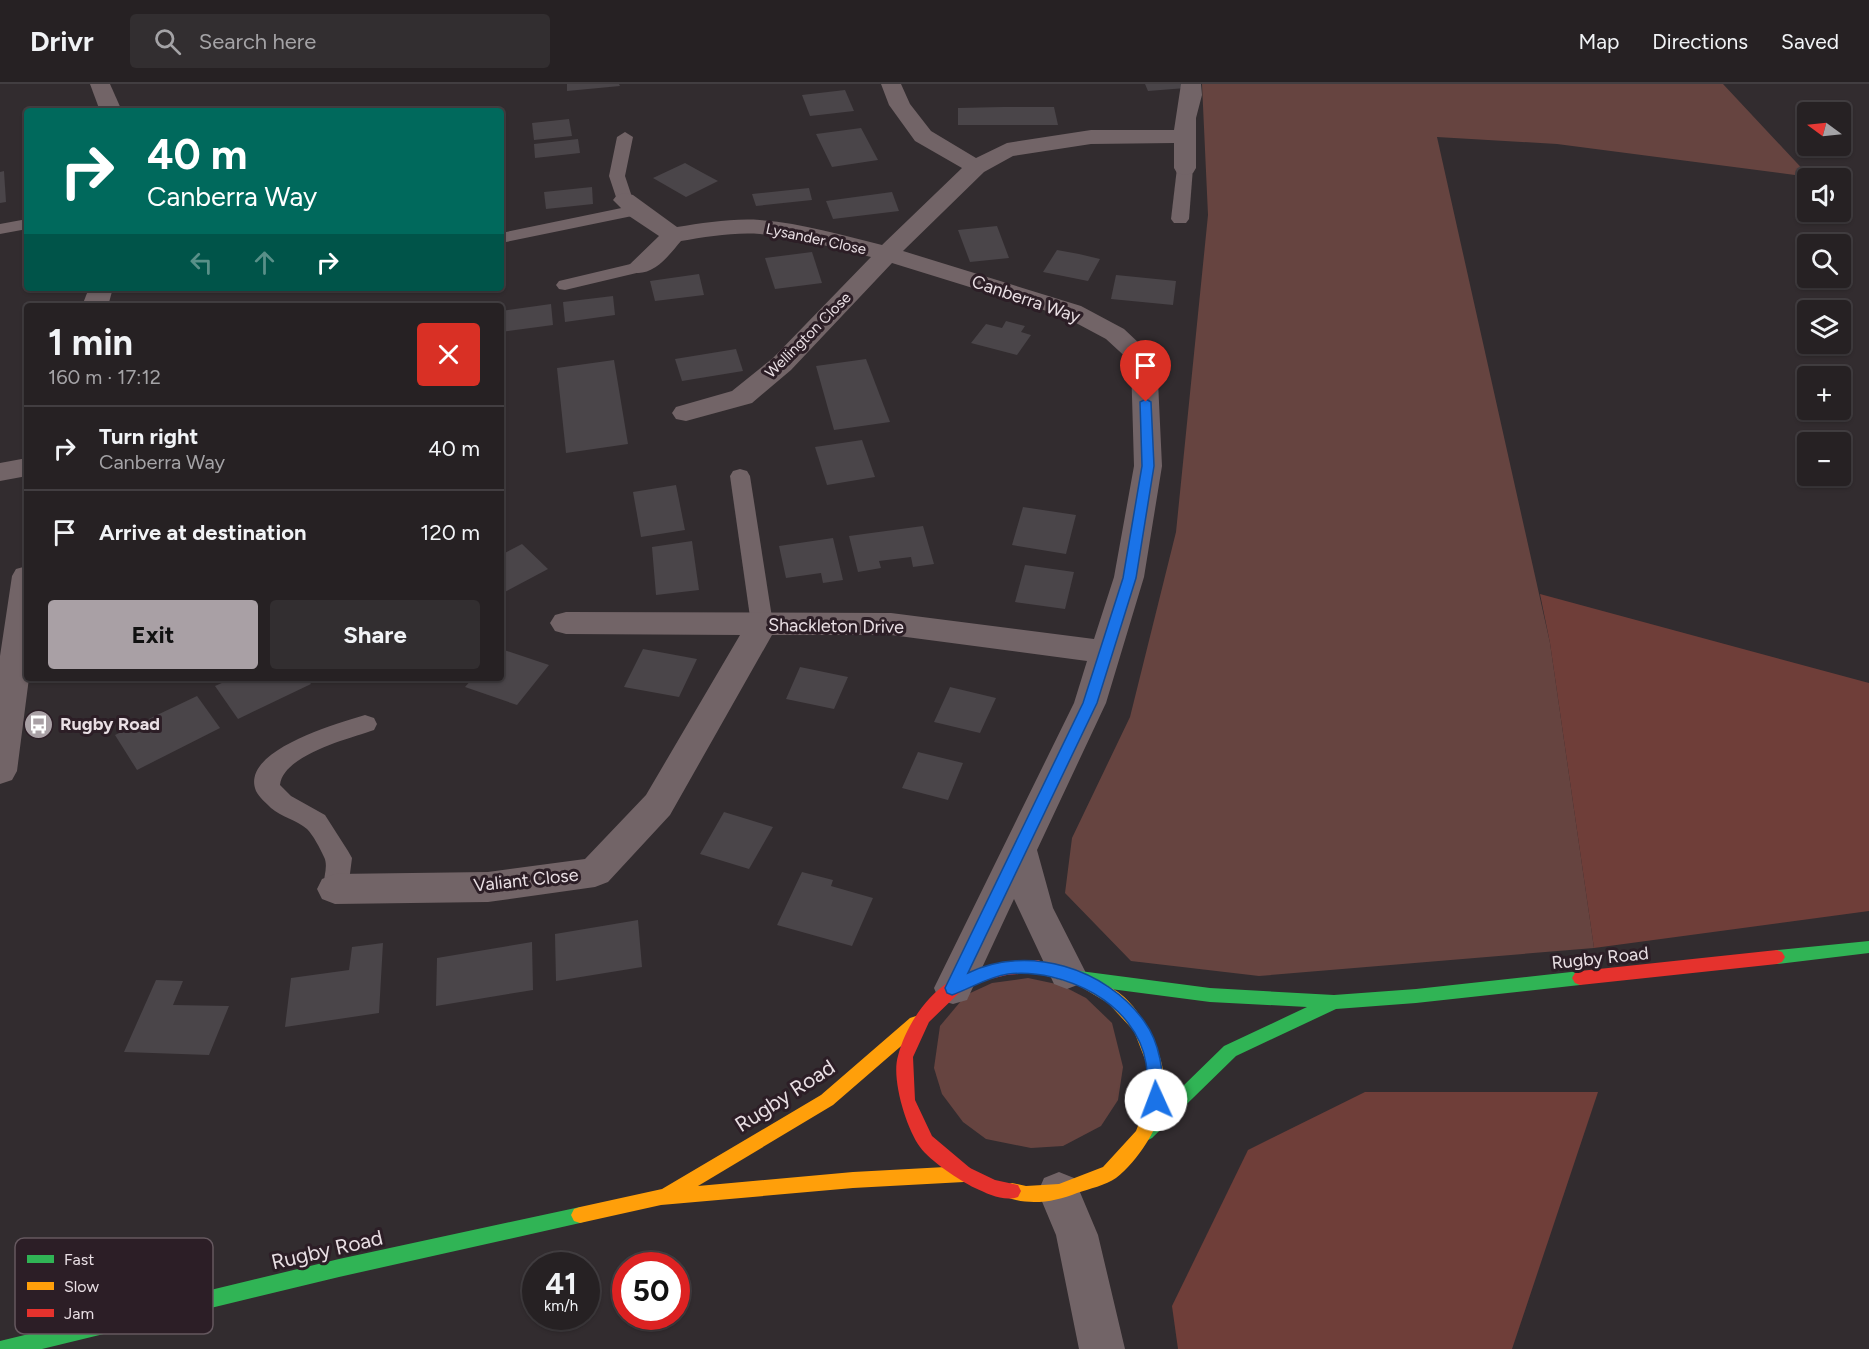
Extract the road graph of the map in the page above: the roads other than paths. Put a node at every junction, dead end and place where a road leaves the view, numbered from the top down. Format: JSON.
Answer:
{"nodes":[{"id":1,"x":100,"y":84,"type":"edge"},
{"id":2,"x":891,"y":84,"type":"edge"},
{"id":3,"x":1191,"y":84,"type":"edge"},
{"id":4,"x":110,"y":108,"type":"edge"},
{"id":5,"x":1186,"y":136,"type":"junction"},
{"id":6,"x":626,"y":137,"type":"dead end"},
{"id":7,"x":976,"y":167,"type":"junction"},
{"id":8,"x":1185,"y":168,"type":"joint"},
{"id":9,"x":631,"y":205,"type":"junction"},
{"id":10,"x":1180,"y":219,"type":"dead end"},
{"id":11,"x":24,"y":225,"type":"edge"},
{"id":12,"x":0,"y":229,"type":"edge"},
{"id":13,"x":673,"y":235,"type":"junction"},
{"id":14,"x":504,"y":237,"type":"edge"},
{"id":15,"x":887,"y":254,"type":"junction"},
{"id":16,"x":639,"y":267,"type":"joint"},
{"id":17,"x":565,"y":285,"type":"dead end"},
{"id":18,"x":686,"y":413,"type":"dead end"},
{"id":19,"x":24,"y":468,"type":"edge"},
{"id":20,"x":0,"y":472,"type":"edge"},
{"id":21,"x":740,"y":477,"type":"dead end"},
{"id":22,"x":24,"y":598,"type":"edge"},
{"id":23,"x":566,"y":622,"type":"dead end"},
{"id":24,"x":762,"y":624,"type":"junction"},
{"id":25,"x":1104,"y":652,"type":"junction"},
{"id":26,"x":365,"y":724,"type":"dead end"},
{"id":27,"x":0,"y":771,"type":"edge"},
{"id":28,"x":1020,"y":851,"type":"junction"},
{"id":29,"x":335,"y":889,"type":"joint"},
{"id":30,"x":1869,"y":947,"type":"edge"},
{"id":31,"x":1073,"y":975,"type":"junction"},
{"id":32,"x":952,"y":988,"type":"junction"},
{"id":33,"x":1334,"y":1002,"type":"junction"},
{"id":34,"x":922,"y":1017,"type":"junction"},
{"id":35,"x":1143,"y":1136,"type":"junction"},
{"id":36,"x":963,"y":1174,"type":"junction"},
{"id":37,"x":1059,"y":1192,"type":"junction"},
{"id":38,"x":661,"y":1197,"type":"junction"},
{"id":39,"x":213,"y":1298,"type":"edge"},
{"id":40,"x":66,"y":1334,"type":"edge"},
{"id":41,"x":4,"y":1349,"type":"edge"},
{"id":42,"x":1102,"y":1349,"type":"edge"}],
"edges":[{"from":1,"to":4,"type":"street"},
{"from":2,"to":7,"type":"street"},
{"from":3,"to":5,"type":"street"},
{"from":5,"to":7,"type":"street","name":"Wellington Close"},
{"from":5,"to":8,"type":"street"},
{"from":6,"to":9,"type":"lane"},
{"from":7,"to":15,"type":"street","name":"Wellington Close"},
{"from":8,"to":10,"type":"lane"},
{"from":9,"to":13,"type":"street"},
{"from":9,"to":14,"type":"lane"},
{"from":11,"to":12,"type":"lane"},
{"from":13,"to":15,"type":"street","name":"Lysander Close"},
{"from":13,"to":16,"type":"street"},
{"from":15,"to":18,"type":"street","name":"Wellington Close"},
{"from":15,"to":25,"type":"street","name":"Canberra Way"},
{"from":16,"to":17,"type":"lane"},
{"from":19,"to":20,"type":"street"},
{"from":21,"to":24,"type":"lane"},
{"from":22,"to":27,"type":"street"},
{"from":23,"to":24,"type":"street","name":"Shackleton Drive"},
{"from":24,"to":25,"type":"street","name":"Shackleton Drive"},
{"from":24,"to":29,"type":"street","name":"Valiant Close"},
{"from":25,"to":28,"type":"street","name":"Canberra Way"},
{"from":26,"to":29,"type":"lane"},
{"from":28,"to":31,"type":"street"},
{"from":28,"to":32,"type":"street","name":"Canberra Way"},
{"from":30,"to":33,"type":"main road","name":"Rugby Road"},
{"from":31,"to":32,"type":"main road","name":"Rugby Road"},
{"from":31,"to":33,"type":"main road","name":"Rugby Road"},
{"from":31,"to":35,"type":"main road"},
{"from":32,"to":34,"type":"main road","name":"Rugby Road"},
{"from":33,"to":35,"type":"main road","name":"Rugby Road"},
{"from":34,"to":36,"type":"main road"},
{"from":34,"to":38,"type":"main road","name":"Rugby Road"},
{"from":35,"to":37,"type":"main road","name":"Rugby Road"},
{"from":36,"to":37,"type":"main road","name":"Rugby Road"},
{"from":36,"to":38,"type":"main road","name":"Rugby Road"},
{"from":37,"to":42,"type":"street"},
{"from":38,"to":39,"type":"main road","name":"Rugby Road"},
{"from":40,"to":41,"type":"main road","name":"Rugby Road"}]}
